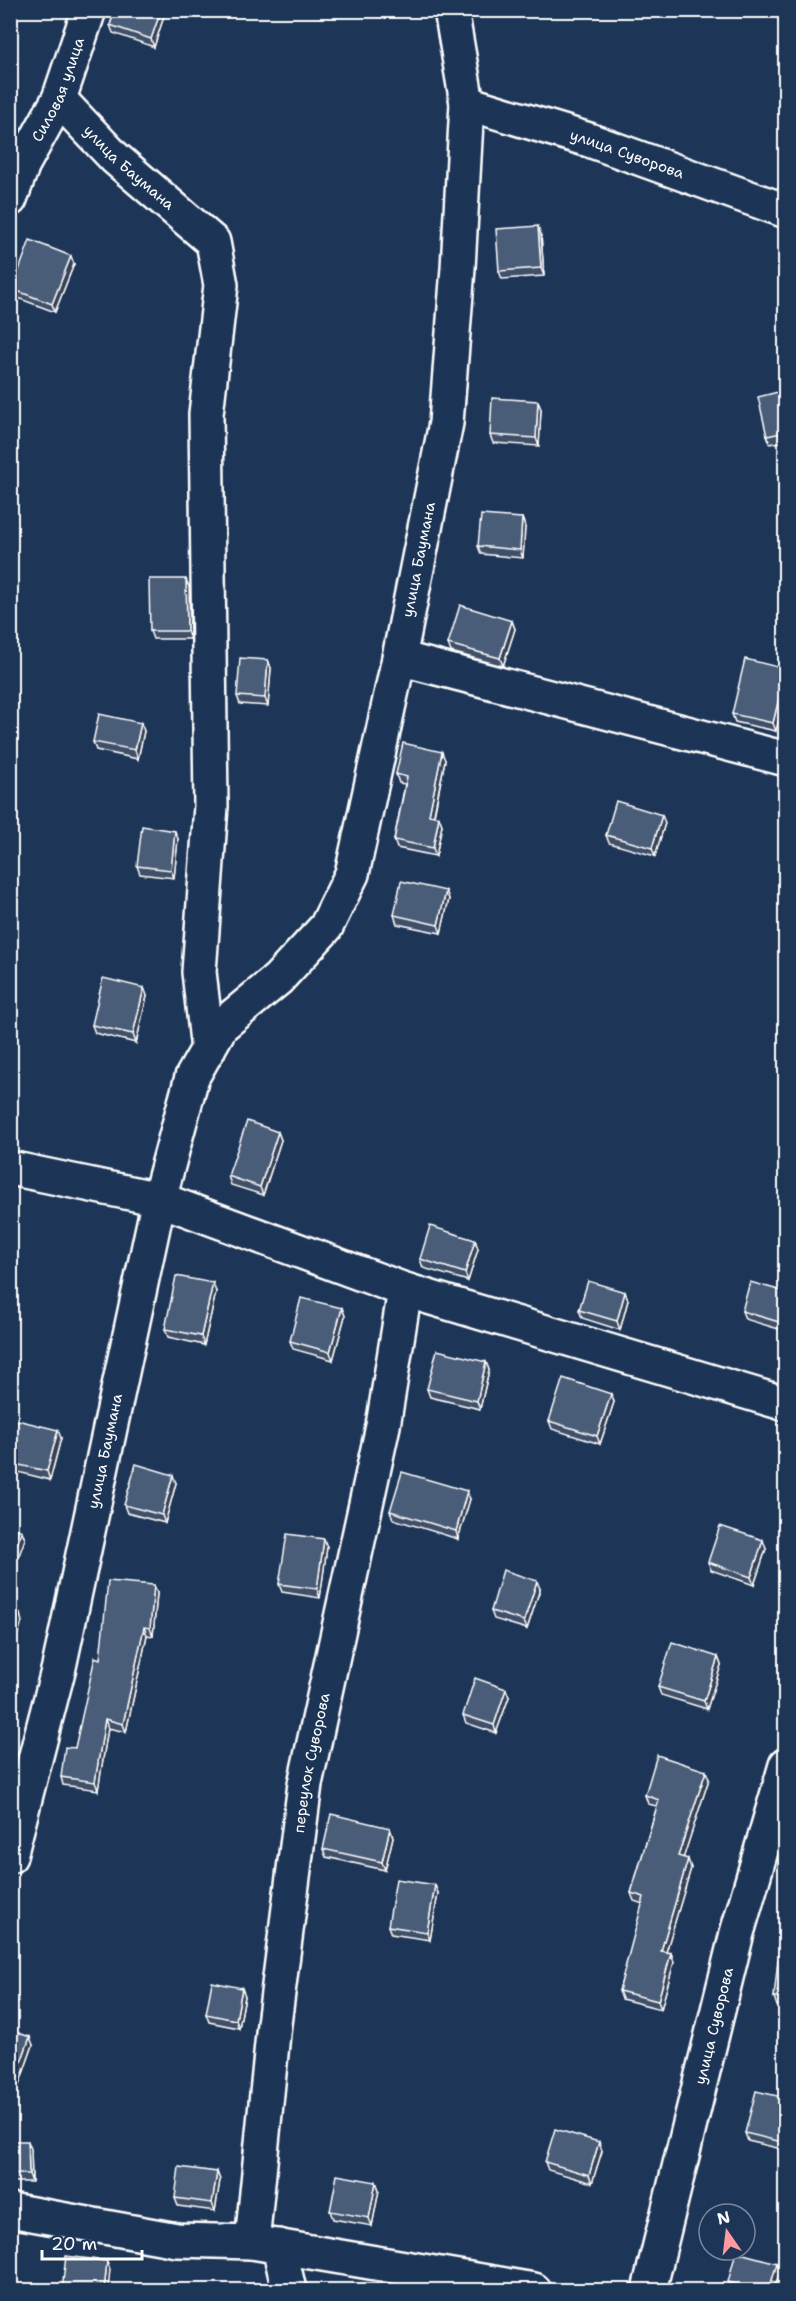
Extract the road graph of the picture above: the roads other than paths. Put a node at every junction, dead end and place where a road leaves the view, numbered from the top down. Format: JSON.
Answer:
{"nodes":[{"id":1,"x":89,"y":10,"type":"edge"},
{"id":2,"x":451,"y":10,"type":"edge"},
{"id":3,"x":59,"y":99,"type":"junction"},
{"id":4,"x":467,"y":103,"type":"junction"},
{"id":5,"x":10,"y":199,"type":"edge"},
{"id":6,"x":786,"y":211,"type":"edge"},
{"id":7,"x":399,"y":658,"type":"junction"},
{"id":8,"x":786,"y":759,"type":"edge"},
{"id":9,"x":208,"y":1050,"type":"junction"},
{"id":10,"x":10,"y":1168,"type":"edge"},
{"id":11,"x":159,"y":1199,"type":"junction"},
{"id":12,"x":405,"y":1290,"type":"junction"},
{"id":13,"x":786,"y":1404,"type":"edge"},
{"id":14,"x":786,"y":1765,"type":"edge"},
{"id":15,"x":10,"y":1856,"type":"edge"},
{"id":16,"x":10,"y":2210,"type":"edge"},
{"id":17,"x":266,"y":2244,"type":"junction"},
{"id":18,"x":289,"y":2290,"type":"edge"},
{"id":19,"x":534,"y":2290,"type":"edge"},
{"id":20,"x":649,"y":2290,"type":"edge"}],
"edges":[{"from":1,"to":3,"type":"street","name":"Силовая улица"},
{"from":2,"to":4,"type":"street","name":"улица Баумана"},
{"from":3,"to":5,"type":"street","name":"Силовая улица"},
{"from":3,"to":9,"type":"street","name":"улица Баумана"},
{"from":4,"to":6,"type":"street","name":"улица Суворова"},
{"from":4,"to":7,"type":"street","name":"улица Баумана"},
{"from":7,"to":8,"type":"street"},
{"from":7,"to":9,"type":"street","name":"улица Баумана"},
{"from":9,"to":11,"type":"street","name":"улица Баумана"},
{"from":10,"to":11,"type":"street"},
{"from":11,"to":12,"type":"street"},
{"from":11,"to":15,"type":"street","name":"улица Баумана"},
{"from":12,"to":13,"type":"street"},
{"from":12,"to":17,"type":"street","name":"переулок Суворова"},
{"from":14,"to":20,"type":"street","name":"улица Суворова"},
{"from":16,"to":17,"type":"street"},
{"from":17,"to":18,"type":"street","name":"переулок Суворова"},
{"from":17,"to":19,"type":"street"}]}
